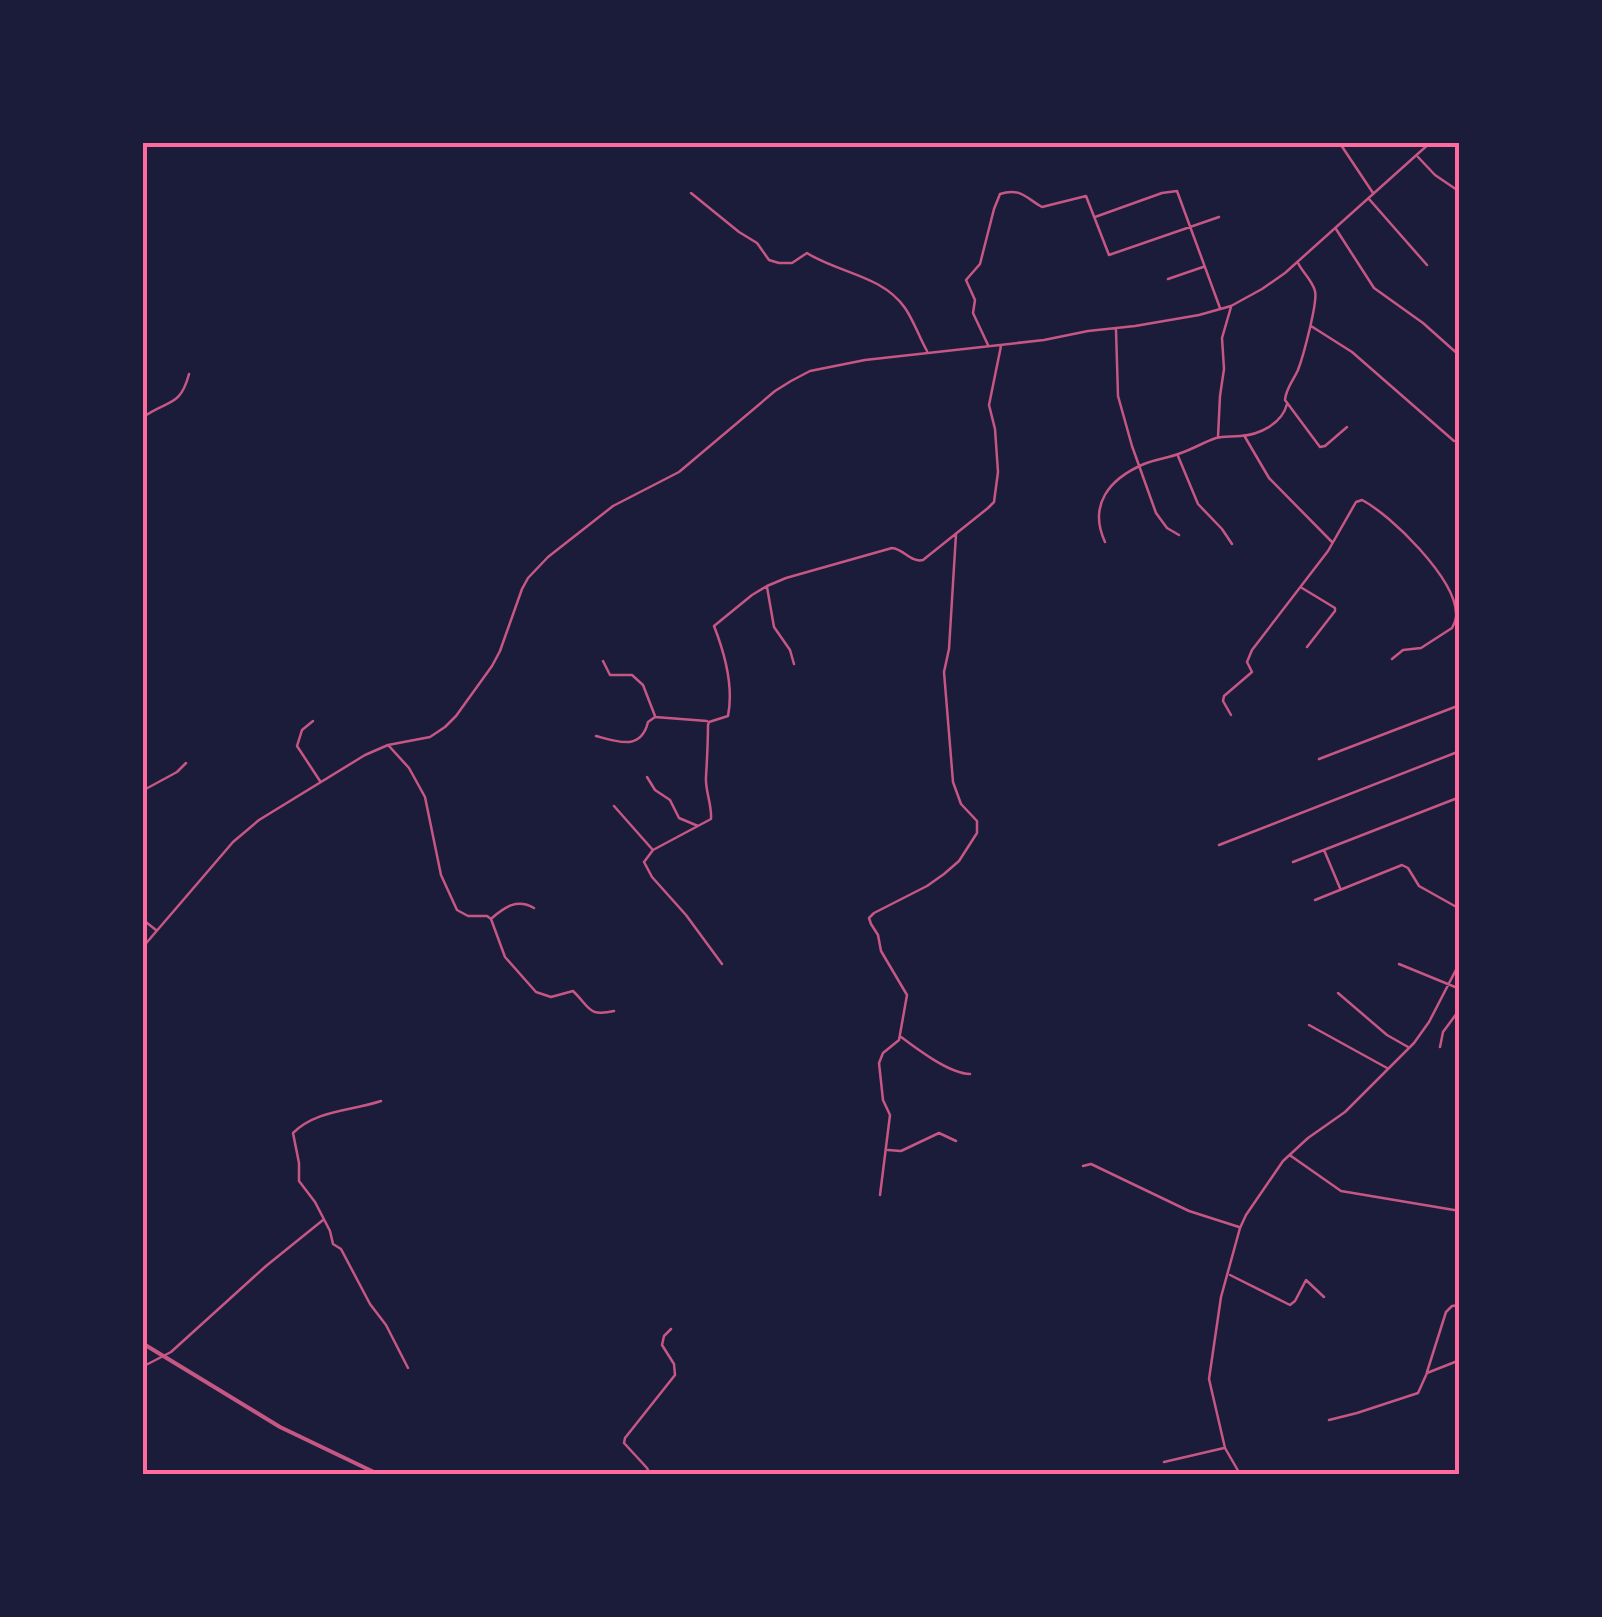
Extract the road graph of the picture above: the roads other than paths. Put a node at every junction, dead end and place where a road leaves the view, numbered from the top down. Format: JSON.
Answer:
{"nodes":[{"id":1,"x":1339,"y":142,"type":"edge"},
{"id":2,"x":1419,"y":142,"type":"edge"},
{"id":3,"x":1431,"y":142,"type":"edge"},
{"id":4,"x":1426,"y":148,"type":"junction"},
{"id":5,"x":1417,"y":156,"type":"junction"},
{"id":6,"x":1460,"y":192,"type":"edge"},
{"id":7,"x":691,"y":193,"type":"dead end"},
{"id":8,"x":1374,"y":194,"type":"junction"},
{"id":9,"x":1368,"y":198,"type":"junction"},
{"id":10,"x":1095,"y":216,"type":"junction"},
{"id":11,"x":1219,"y":218,"type":"dead end"},
{"id":12,"x":1192,"y":228,"type":"junction"},
{"id":13,"x":1336,"y":228,"type":"junction"},
{"id":14,"x":1298,"y":262,"type":"junction"},
{"id":15,"x":1427,"y":265,"type":"dead end"},
{"id":16,"x":1204,"y":266,"type":"junction"},
{"id":17,"x":1168,"y":279,"type":"dead end"},
{"id":18,"x":1231,"y":306,"type":"junction"},
{"id":19,"x":1220,"y":310,"type":"junction"},
{"id":20,"x":1310,"y":326,"type":"junction"},
{"id":21,"x":1116,"y":328,"type":"junction"},
{"id":22,"x":1001,"y":345,"type":"junction"},
{"id":23,"x":988,"y":346,"type":"junction"},
{"id":24,"x":928,"y":352,"type":"junction"},
{"id":25,"x":1460,"y":356,"type":"edge"},
{"id":26,"x":189,"y":374,"type":"dead end"},
{"id":27,"x":1287,"y":404,"type":"junction"},
{"id":28,"x":142,"y":418,"type":"edge"},
{"id":29,"x":1347,"y":427,"type":"dead end"},
{"id":30,"x":1244,"y":436,"type":"junction"},
{"id":31,"x":1218,"y":437,"type":"junction"},
{"id":32,"x":1454,"y":441,"type":"dead end"},
{"id":33,"x":1178,"y":454,"type":"junction"},
{"id":34,"x":1139,"y":466,"type":"junction"},
{"id":35,"x":956,"y":532,"type":"junction"},
{"id":36,"x":1179,"y":535,"type":"dead end"},
{"id":37,"x":1105,"y":542,"type":"dead end"},
{"id":38,"x":1332,"y":543,"type":"junction"},
{"id":39,"x":1232,"y":544,"type":"dead end"},
{"id":40,"x":767,"y":586,"type":"junction"},
{"id":41,"x":1301,"y":587,"type":"junction"},
{"id":42,"x":1308,"y":647,"type":"dead end"},
{"id":43,"x":1392,"y":659,"type":"dead end"},
{"id":44,"x":603,"y":661,"type":"dead end"},
{"id":45,"x":794,"y":664,"type":"dead end"},
{"id":46,"x":1460,"y":705,"type":"edge"},
{"id":47,"x":1230,"y":715,"type":"dead end"},
{"id":48,"x":655,"y":717,"type":"junction"},
{"id":49,"x":312,"y":722,"type":"dead end"},
{"id":50,"x":708,"y":722,"type":"junction"},
{"id":51,"x":596,"y":736,"type":"dead end"},
{"id":52,"x":388,"y":745,"type":"junction"},
{"id":53,"x":1460,"y":750,"type":"edge"},
{"id":54,"x":1318,"y":759,"type":"dead end"},
{"id":55,"x":186,"y":763,"type":"dead end"},
{"id":56,"x":647,"y":778,"type":"dead end"},
{"id":57,"x":320,"y":782,"type":"junction"},
{"id":58,"x":142,"y":791,"type":"edge"},
{"id":59,"x":1460,"y":797,"type":"edge"},
{"id":60,"x":614,"y":806,"type":"dead end"},
{"id":61,"x":699,"y":827,"type":"junction"},
{"id":62,"x":1219,"y":845,"type":"dead end"},
{"id":63,"x":653,"y":850,"type":"junction"},
{"id":64,"x":1324,"y":850,"type":"junction"},
{"id":65,"x":1293,"y":862,"type":"dead end"},
{"id":66,"x":1340,"y":889,"type":"junction"},
{"id":67,"x":1315,"y":900,"type":"dead end"},
{"id":68,"x":534,"y":908,"type":"dead end"},
{"id":69,"x":1460,"y":908,"type":"edge"},
{"id":70,"x":142,"y":919,"type":"edge"},
{"id":71,"x":490,"y":919,"type":"junction"},
{"id":72,"x":158,"y":931,"type":"junction"},
{"id":73,"x":142,"y":948,"type":"edge"},
{"id":74,"x":1460,"y":962,"type":"edge"},
{"id":75,"x":722,"y":964,"type":"dead end"},
{"id":76,"x":1399,"y":964,"type":"dead end"},
{"id":77,"x":1449,"y":984,"type":"junction"},
{"id":78,"x":1460,"y":989,"type":"edge"},
{"id":79,"x":1338,"y":993,"type":"dead end"},
{"id":80,"x":1460,"y":1009,"type":"edge"},
{"id":81,"x":614,"y":1011,"type":"dead end"},
{"id":82,"x":1308,"y":1025,"type":"dead end"},
{"id":83,"x":900,"y":1036,"type":"junction"},
{"id":84,"x":1410,"y":1048,"type":"junction"},
{"id":85,"x":1440,"y":1048,"type":"dead end"},
{"id":86,"x":1388,"y":1069,"type":"junction"},
{"id":87,"x":970,"y":1074,"type":"dead end"},
{"id":88,"x":381,"y":1101,"type":"dead end"},
{"id":89,"x":956,"y":1141,"type":"dead end"},
{"id":90,"x":887,"y":1149,"type":"junction"},
{"id":91,"x":1290,"y":1155,"type":"junction"},
{"id":92,"x":1083,"y":1166,"type":"dead end"},
{"id":93,"x":880,"y":1195,"type":"dead end"},
{"id":94,"x":1460,"y":1211,"type":"edge"},
{"id":95,"x":324,"y":1219,"type":"junction"},
{"id":96,"x":1240,"y":1228,"type":"junction"},
{"id":97,"x":1227,"y":1273,"type":"junction"},
{"id":98,"x":1324,"y":1297,"type":"dead end"},
{"id":99,"x":1460,"y":1305,"type":"edge"},
{"id":100,"x":670,"y":1329,"type":"dead end"},
{"id":101,"x":142,"y":1344,"type":"edge"},
{"id":102,"x":164,"y":1357,"type":"junction"},
{"id":103,"x":1460,"y":1360,"type":"edge"},
{"id":104,"x":142,"y":1367,"type":"edge"},
{"id":105,"x":408,"y":1368,"type":"dead end"},
{"id":106,"x":1427,"y":1372,"type":"junction"},
{"id":107,"x":1328,"y":1420,"type":"dead end"},
{"id":108,"x":1226,"y":1448,"type":"junction"},
{"id":109,"x":1164,"y":1462,"type":"dead end"},
{"id":110,"x":378,"y":1474,"type":"edge"},
{"id":111,"x":650,"y":1474,"type":"edge"},
{"id":112,"x":1240,"y":1474,"type":"edge"}],
"edges":[{"from":1,"to":8,"type":"street"},
{"from":2,"to":4,"type":"street"},
{"from":3,"to":4,"type":"street"},
{"from":4,"to":5,"type":"street"},
{"from":5,"to":6,"type":"street"},
{"from":5,"to":8,"type":"street"},
{"from":7,"to":24,"type":"street"},
{"from":8,"to":9,"type":"street"},
{"from":9,"to":13,"type":"street"},
{"from":9,"to":15,"type":"street"},
{"from":10,"to":12,"type":"street"},
{"from":10,"to":12,"type":"street"},
{"from":10,"to":23,"type":"street"},
{"from":11,"to":12,"type":"street"},
{"from":12,"to":16,"type":"street"},
{"from":13,"to":14,"type":"street"},
{"from":13,"to":25,"type":"street"},
{"from":14,"to":18,"type":"street"},
{"from":14,"to":20,"type":"street"},
{"from":16,"to":17,"type":"street"},
{"from":16,"to":19,"type":"street"},
{"from":18,"to":19,"type":"street"},
{"from":18,"to":31,"type":"street"},
{"from":19,"to":21,"type":"street"},
{"from":20,"to":27,"type":"street"},
{"from":20,"to":32,"type":"street"},
{"from":21,"to":22,"type":"street"},
{"from":21,"to":34,"type":"street"},
{"from":22,"to":23,"type":"street"},
{"from":22,"to":35,"type":"street"},
{"from":23,"to":24,"type":"street"},
{"from":24,"to":52,"type":"street"},
{"from":26,"to":28,"type":"street"},
{"from":27,"to":29,"type":"street"},
{"from":27,"to":30,"type":"street"},
{"from":30,"to":31,"type":"street"},
{"from":30,"to":38,"type":"street"},
{"from":31,"to":33,"type":"street"},
{"from":33,"to":34,"type":"street"},
{"from":33,"to":39,"type":"street"},
{"from":34,"to":36,"type":"street"},
{"from":34,"to":37,"type":"street"},
{"from":35,"to":40,"type":"street"},
{"from":35,"to":83,"type":"street"},
{"from":38,"to":41,"type":"street"},
{"from":38,"to":43,"type":"street"},
{"from":40,"to":45,"type":"street"},
{"from":40,"to":50,"type":"street"},
{"from":41,"to":42,"type":"street"},
{"from":41,"to":47,"type":"street"},
{"from":44,"to":48,"type":"street"},
{"from":46,"to":54,"type":"street"},
{"from":48,"to":50,"type":"street"},
{"from":48,"to":51,"type":"street"},
{"from":49,"to":57,"type":"street"},
{"from":50,"to":61,"type":"street"},
{"from":52,"to":57,"type":"street"},
{"from":52,"to":71,"type":"street"},
{"from":53,"to":62,"type":"street"},
{"from":55,"to":58,"type":"street"},
{"from":56,"to":61,"type":"street"},
{"from":57,"to":72,"type":"street"},
{"from":59,"to":64,"type":"street"},
{"from":60,"to":63,"type":"street"},
{"from":61,"to":63,"type":"street"},
{"from":63,"to":75,"type":"street"},
{"from":64,"to":65,"type":"street"},
{"from":64,"to":66,"type":"street"},
{"from":66,"to":67,"type":"street"},
{"from":66,"to":69,"type":"street"},
{"from":68,"to":71,"type":"street"},
{"from":70,"to":72,"type":"street"},
{"from":71,"to":81,"type":"street"},
{"from":72,"to":73,"type":"street"},
{"from":74,"to":77,"type":"street"},
{"from":76,"to":77,"type":"street"},
{"from":77,"to":78,"type":"street"},
{"from":77,"to":84,"type":"street"},
{"from":79,"to":84,"type":"street"},
{"from":80,"to":85,"type":"street"},
{"from":82,"to":86,"type":"street"},
{"from":83,"to":87,"type":"street"},
{"from":83,"to":90,"type":"street"},
{"from":84,"to":86,"type":"street"},
{"from":86,"to":91,"type":"street"},
{"from":88,"to":95,"type":"street"},
{"from":89,"to":90,"type":"street"},
{"from":90,"to":93,"type":"street"},
{"from":91,"to":94,"type":"street"},
{"from":91,"to":96,"type":"street"},
{"from":92,"to":96,"type":"street"},
{"from":95,"to":102,"type":"street"},
{"from":95,"to":105,"type":"street"},
{"from":96,"to":97,"type":"street"},
{"from":97,"to":98,"type":"street"},
{"from":97,"to":108,"type":"street"},
{"from":99,"to":106,"type":"street"},
{"from":100,"to":111,"type":"street"},
{"from":101,"to":102,"type":"street"},
{"from":102,"to":104,"type":"street"},
{"from":102,"to":110,"type":"street"},
{"from":103,"to":106,"type":"street"},
{"from":106,"to":107,"type":"street"},
{"from":108,"to":109,"type":"street"},
{"from":108,"to":112,"type":"street"}]}
